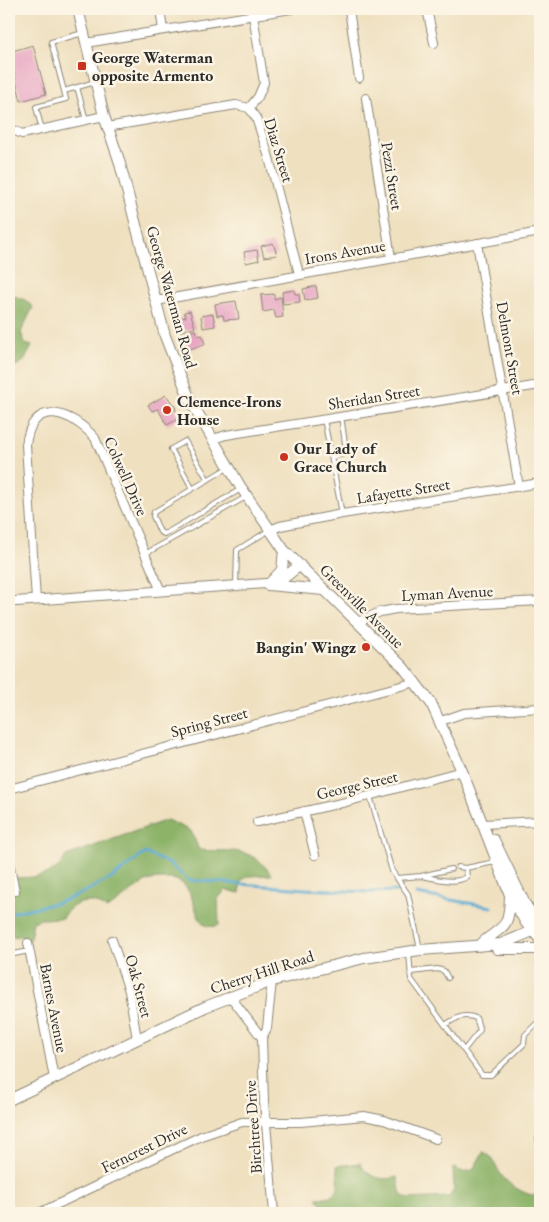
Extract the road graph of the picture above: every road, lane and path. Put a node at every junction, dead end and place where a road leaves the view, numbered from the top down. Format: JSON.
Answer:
{"nodes":[{"id":1,"x":78,"y":9,"type":"edge"},
{"id":2,"x":160,"y":9,"type":"edge"},
{"id":3,"x":291,"y":9,"type":"edge"},
{"id":4,"x":349,"y":9,"type":"edge"},
{"id":5,"x":427,"y":9,"type":"edge"},
{"id":6,"x":253,"y":12,"type":"edge"},
{"id":7,"x":163,"y":30,"type":"junction"},
{"id":8,"x":85,"y":38,"type":"junction"},
{"id":9,"x":434,"y":42,"type":"dead end"},
{"id":10,"x":359,"y":78,"type":"dead end"},
{"id":11,"x":95,"y":82,"type":"junction"},
{"id":12,"x":77,"y":87,"type":"junction"},
{"id":13,"x":64,"y":91,"type":"junction"},
{"id":14,"x":366,"y":98,"type":"dead end"},
{"id":15,"x":249,"y":108,"type":"junction"},
{"id":16,"x":104,"y":116,"type":"junction"},
{"id":17,"x":86,"y":120,"type":"junction"},
{"id":18,"x":107,"y":127,"type":"junction"},
{"id":19,"x":9,"y":128,"type":"edge"},
{"id":20,"x":42,"y":130,"type":"junction"},
{"id":21,"x":540,"y":232,"type":"edge"},
{"id":22,"x":477,"y":243,"type":"junction"},
{"id":23,"x":391,"y":258,"type":"junction"},
{"id":24,"x":300,"y":274,"type":"junction"},
{"id":25,"x":156,"y":301,"type":"junction"},
{"id":26,"x":540,"y":384,"type":"edge"},
{"id":27,"x":503,"y":390,"type":"junction"},
{"id":28,"x":341,"y":416,"type":"junction"},
{"id":29,"x":324,"y":419,"type":"junction"},
{"id":30,"x":213,"y":439,"type":"junction"},
{"id":31,"x":331,"y":457,"type":"junction"},
{"id":32,"x":229,"y":468,"type":"junction"},
{"id":33,"x":208,"y":480,"type":"junction"},
{"id":34,"x":540,"y":483,"type":"edge"},
{"id":35,"x":519,"y":487,"type":"junction"},
{"id":36,"x":192,"y":488,"type":"junction"},
{"id":37,"x":245,"y":493,"type":"junction"},
{"id":38,"x":342,"y":514,"type":"junction"},
{"id":39,"x":270,"y":530,"type":"junction"},
{"id":40,"x":284,"y":550,"type":"junction"},
{"id":41,"x":145,"y":554,"type":"junction"},
{"id":42,"x":300,"y":565,"type":"junction"},
{"id":43,"x":280,"y":580,"type":"joint"},
{"id":44,"x":268,"y":585,"type":"junction"},
{"id":45,"x":236,"y":587,"type":"junction"},
{"id":46,"x":324,"y":590,"type":"junction"},
{"id":47,"x":161,"y":592,"type":"junction"},
{"id":48,"x":36,"y":600,"type":"junction"},
{"id":49,"x":540,"y":601,"type":"edge"},
{"id":50,"x":9,"y":602,"type":"edge"},
{"id":51,"x":358,"y":622,"type":"junction"},
{"id":52,"x":416,"y":682,"type":"junction"},
{"id":53,"x":540,"y":708,"type":"edge"},
{"id":54,"x":441,"y":720,"type":"junction"},
{"id":55,"x":462,"y":771,"type":"junction"},
{"id":56,"x":9,"y":789,"type":"edge"},
{"id":57,"x":370,"y":796,"type":"junction"},
{"id":58,"x":304,"y":811,"type":"junction"},
{"id":59,"x":540,"y":821,"type":"edge"},
{"id":60,"x":256,"y":822,"type":"dead end"},
{"id":61,"x":484,"y":824,"type":"junction"},
{"id":62,"x":315,"y":855,"type":"dead end"},
{"id":63,"x":500,"y":861,"type":"junction"},
{"id":64,"x":9,"y":863,"type":"edge"},
{"id":65,"x":458,"y":867,"type":"dead end"},
{"id":66,"x":466,"y":868,"type":"junction"},
{"id":67,"x":450,"y":869,"type":"dead end"},
{"id":68,"x":421,"y":876,"type":"junction"},
{"id":69,"x":397,"y":878,"type":"junction"},
{"id":70,"x":15,"y":891,"type":"dead end"},
{"id":71,"x":510,"y":895,"type":"junction"},
{"id":72,"x":538,"y":931,"type":"edge"},
{"id":73,"x":112,"y":940,"type":"dead end"},
{"id":74,"x":478,"y":946,"type":"junction"},
{"id":75,"x":28,"y":947,"type":"joint"},
{"id":76,"x":444,"y":948,"type":"junction"},
{"id":77,"x":540,"y":949,"type":"edge"},
{"id":78,"x":420,"y":950,"type":"junction"},
{"id":79,"x":409,"y":952,"type":"junction"},
{"id":80,"x":9,"y":954,"type":"edge"},
{"id":81,"x":411,"y":972,"type":"junction"},
{"id":82,"x":448,"y":978,"type":"dead end"},
{"id":83,"x":272,"y":981,"type":"junction"},
{"id":84,"x":230,"y":996,"type":"junction"},
{"id":85,"x":540,"y":1020,"type":"edge"},
{"id":86,"x":445,"y":1025,"type":"junction"},
{"id":87,"x":262,"y":1038,"type":"junction"},
{"id":88,"x":137,"y":1039,"type":"junction"},
{"id":89,"x":464,"y":1050,"type":"junction"},
{"id":90,"x":54,"y":1078,"type":"junction"},
{"id":91,"x":9,"y":1100,"type":"edge"},
{"id":92,"x":266,"y":1121,"type":"junction"},
{"id":93,"x":540,"y":1129,"type":"edge"},
{"id":94,"x":436,"y":1139,"type":"dead end"},
{"id":95,"x":540,"y":1145,"type":"edge"},
{"id":96,"x":39,"y":1213,"type":"edge"},
{"id":97,"x":274,"y":1213,"type":"edge"}],
"edges":[{"from":1,"to":8,"type":"main road","name":"George Waterman Road"},
{"from":2,"to":7,"type":"street"},
{"from":3,"to":6,"type":"street"},
{"from":4,"to":10,"type":"street"},
{"from":5,"to":9,"type":"street"},
{"from":6,"to":7,"type":"street"},
{"from":6,"to":15,"type":"street","name":"Diaz Street"},
{"from":7,"to":8,"type":"street"},
{"from":8,"to":11,"type":"main road","name":"George Waterman Road"},
{"from":8,"to":13,"type":"lane"},
{"from":11,"to":12,"type":"lane"},
{"from":11,"to":16,"type":"main road","name":"George Waterman Road"},
{"from":12,"to":13,"type":"lane"},
{"from":12,"to":17,"type":"lane"},
{"from":13,"to":20,"type":"lane"},
{"from":14,"to":23,"type":"street","name":"Pezzi Street"},
{"from":15,"to":18,"type":"street"},
{"from":15,"to":24,"type":"street","name":"Diaz Street"},
{"from":16,"to":17,"type":"street"},
{"from":16,"to":18,"type":"main road","name":"George Waterman Road"},
{"from":17,"to":20,"type":"street"},
{"from":18,"to":25,"type":"main road","name":"George Waterman Road"},
{"from":19,"to":20,"type":"street"},
{"from":21,"to":22,"type":"street","name":"Irons Avenue"},
{"from":22,"to":23,"type":"street","name":"Irons Avenue"},
{"from":22,"to":27,"type":"street","name":"Delmont Street"},
{"from":23,"to":24,"type":"street","name":"Irons Avenue"},
{"from":24,"to":25,"type":"street","name":"Irons Avenue"},
{"from":25,"to":30,"type":"main road","name":"George Waterman Road"},
{"from":26,"to":27,"type":"street","name":"Sheridan Street"},
{"from":27,"to":28,"type":"street","name":"Sheridan Street"},
{"from":27,"to":35,"type":"street","name":"Delmont Street"},
{"from":28,"to":29,"type":"street","name":"Sheridan Street"},
{"from":28,"to":31,"type":"lane"},
{"from":29,"to":30,"type":"street","name":"Sheridan Street"},
{"from":29,"to":31,"type":"lane"},
{"from":30,"to":32,"type":"main road","name":"George Waterman Road"},
{"from":31,"to":38,"type":"lane"},
{"from":32,"to":33,"type":"lane"},
{"from":32,"to":37,"type":"main road","name":"George Waterman Road"},
{"from":33,"to":36,"type":"lane"},
{"from":33,"to":36,"type":"lane"},
{"from":34,"to":35,"type":"street","name":"Lafayette Street"},
{"from":35,"to":38,"type":"street","name":"Lafayette Street"},
{"from":36,"to":37,"type":"lane"},
{"from":37,"to":39,"type":"main road","name":"George Waterman Road"},
{"from":37,"to":41,"type":"lane"},
{"from":38,"to":39,"type":"street","name":"Lafayette Street"},
{"from":39,"to":40,"type":"main road","name":"George Waterman Road"},
{"from":39,"to":45,"type":"lane"},
{"from":40,"to":42,"type":"main road","name":"George Waterman Road"},
{"from":40,"to":44,"type":"main road"},
{"from":41,"to":47,"type":"street","name":"Colwell Drive"},
{"from":41,"to":48,"type":"street","name":"Colwell Drive"},
{"from":42,"to":43,"type":"main road","name":"Greenville Avenue"},
{"from":42,"to":46,"type":"main road","name":"Greenville Avenue"},
{"from":43,"to":44,"type":"street","name":"Greenville Avenue"},
{"from":44,"to":45,"type":"street","name":"Greenville Avenue"},
{"from":44,"to":46,"type":"main road"},
{"from":45,"to":47,"type":"street","name":"Greenville Avenue"},
{"from":46,"to":51,"type":"main road","name":"Greenville Avenue"},
{"from":47,"to":48,"type":"street","name":"Greenville Avenue"},
{"from":48,"to":50,"type":"street","name":"Greenville Avenue"},
{"from":49,"to":51,"type":"street","name":"Lyman Avenue"},
{"from":51,"to":52,"type":"main road","name":"Greenville Avenue"},
{"from":52,"to":54,"type":"main road","name":"Greenville Avenue"},
{"from":52,"to":56,"type":"street","name":"Spring Street"},
{"from":53,"to":54,"type":"street"},
{"from":54,"to":55,"type":"main road","name":"Greenville Avenue"},
{"from":55,"to":57,"type":"street","name":"George Street"},
{"from":55,"to":61,"type":"main road","name":"Greenville Avenue"},
{"from":57,"to":58,"type":"street","name":"George Street"},
{"from":57,"to":69,"type":"lane"},
{"from":58,"to":60,"type":"street","name":"George Street"},
{"from":58,"to":62,"type":"street"},
{"from":59,"to":61,"type":"street"},
{"from":61,"to":63,"type":"main road","name":"Greenville Avenue"},
{"from":63,"to":66,"type":"lane"},
{"from":63,"to":71,"type":"main road","name":"Greenville Avenue"},
{"from":63,"to":72,"type":"main road","name":"Greenville Avenue"},
{"from":64,"to":70,"type":"street"},
{"from":65,"to":66,"type":"lane"},
{"from":66,"to":68,"type":"lane"},
{"from":67,"to":68,"type":"lane"},
{"from":68,"to":69,"type":"lane"},
{"from":69,"to":78,"type":"lane"},
{"from":71,"to":72,"type":"main road","name":"Greenville Avenue"},
{"from":71,"to":74,"type":"main road"},
{"from":72,"to":74,"type":"main road","name":"Cherry Hill Road"},
{"from":73,"to":88,"type":"street","name":"Oak Street"},
{"from":74,"to":76,"type":"main road","name":"Cherry Hill Road"},
{"from":75,"to":80,"type":"lane"},
{"from":75,"to":90,"type":"street","name":"Barnes Avenue"},
{"from":76,"to":77,"type":"main road"},
{"from":76,"to":78,"type":"main road","name":"Cherry Hill Road"},
{"from":78,"to":79,"type":"main road","name":"Cherry Hill Road"},
{"from":79,"to":81,"type":"lane"},
{"from":79,"to":83,"type":"main road","name":"Cherry Hill Road"},
{"from":81,"to":82,"type":"lane"},
{"from":81,"to":86,"type":"lane"},
{"from":83,"to":84,"type":"main road","name":"Cherry Hill Road"},
{"from":83,"to":87,"type":"street","name":"Birchtree Drive"},
{"from":84,"to":87,"type":"street"},
{"from":84,"to":88,"type":"main road","name":"Cherry Hill Road"},
{"from":85,"to":89,"type":"lane"},
{"from":86,"to":89,"type":"lane"},
{"from":86,"to":89,"type":"lane"},
{"from":87,"to":92,"type":"street","name":"Birchtree Drive"},
{"from":88,"to":90,"type":"main road","name":"Cherry Hill Road"},
{"from":90,"to":91,"type":"main road","name":"Cherry Hill Road"},
{"from":92,"to":94,"type":"street","name":"Ferncrest Drive"},
{"from":92,"to":96,"type":"street","name":"Ferncrest Drive"},
{"from":92,"to":97,"type":"street","name":"Birchtree Drive"},
{"from":93,"to":95,"type":"lane"}]}
